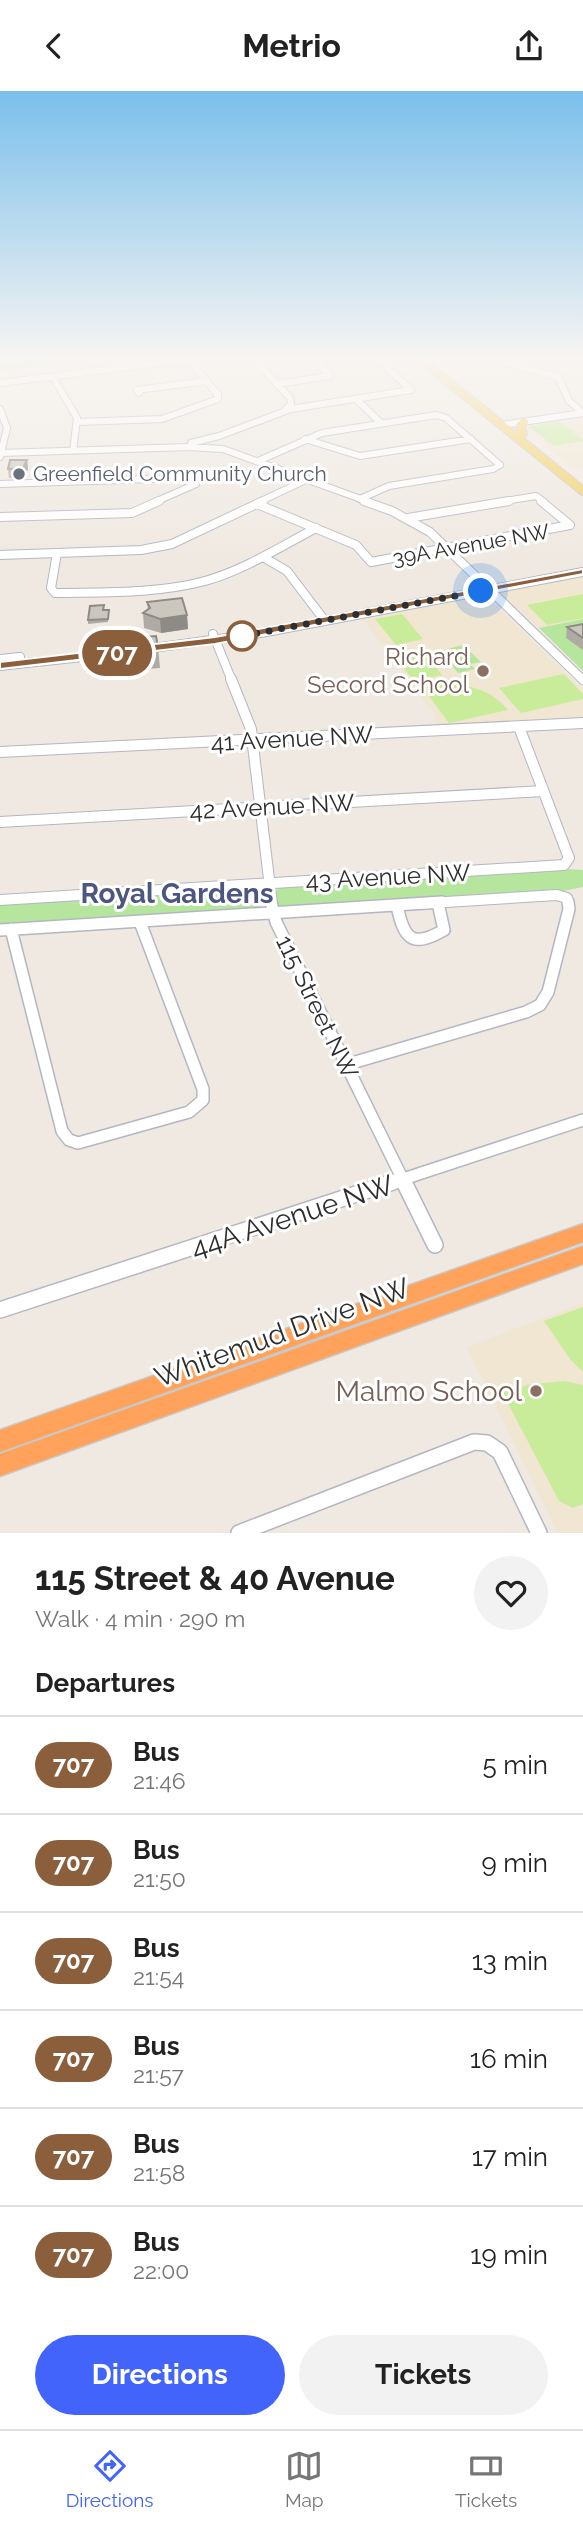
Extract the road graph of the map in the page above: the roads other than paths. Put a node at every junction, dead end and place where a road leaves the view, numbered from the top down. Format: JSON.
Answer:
{"nodes":[{"id":1,"x":6,"y":426,"type":"edge"},
{"id":2,"x":77,"y":426,"type":"edge"},
{"id":3,"x":243,"y":426,"type":"edge"},
{"id":4,"x":361,"y":426,"type":"edge"},
{"id":5,"x":455,"y":426,"type":"edge"},
{"id":6,"x":508,"y":426,"type":"edge"},
{"id":7,"x":508,"y":426,"type":"edge"},
{"id":8,"x":521,"y":426,"type":"edge"},
{"id":9,"x":523,"y":434,"type":"junction"},
{"id":10,"x":215,"y":437,"type":"junction"},
{"id":11,"x":305,"y":439,"type":"junction"},
{"id":12,"x":471,"y":439,"type":"junction"},
{"id":13,"x":155,"y":448,"type":"junction"},
{"id":14,"x":223,"y":449,"type":"junction"},
{"id":15,"x":73,"y":451,"type":"junction"},
{"id":16,"x":0,"y":454,"type":"edge"},
{"id":17,"x":258,"y":461,"type":"junction"},
{"id":18,"x":308,"y":479,"type":"junction"},
{"id":19,"x":583,"y":483,"type":"edge"},
{"id":20,"x":0,"y":484,"type":"edge"},
{"id":21,"x":583,"y":491,"type":"edge"},
{"id":22,"x":360,"y":499,"type":"junction"},
{"id":23,"x":257,"y":504,"type":"junction"},
{"id":24,"x":0,"y":517,"type":"edge"},
{"id":25,"x":408,"y":518,"type":"junction"},
{"id":26,"x":316,"y":528,"type":"junction"},
{"id":27,"x":447,"y":549,"type":"junction"},
{"id":28,"x":57,"y":553,"type":"junction"},
{"id":29,"x":0,"y":555,"type":"edge"},
{"id":30,"x":263,"y":557,"type":"junction"},
{"id":31,"x":583,"y":569,"type":"edge"},
{"id":32,"x":485,"y":588,"type":"junction"},
{"id":33,"x":323,"y":619,"type":"junction"},
{"id":34,"x":214,"y":637,"type":"junction"},
{"id":35,"x":0,"y":659,"type":"edge"},
{"id":36,"x":0,"y":666,"type":"edge"},
{"id":37,"x":583,"y":680,"type":"edge"},
{"id":38,"x":583,"y":723,"type":"edge"},
{"id":39,"x":519,"y":727,"type":"junction"},
{"id":40,"x":254,"y":740,"type":"junction"},
{"id":41,"x":0,"y":752,"type":"edge"},
{"id":42,"x":543,"y":791,"type":"junction"},
{"id":43,"x":261,"y":807,"type":"junction"},
{"id":44,"x":0,"y":822,"type":"edge"},
{"id":45,"x":269,"y":884,"type":"junction"},
{"id":46,"x":0,"y":900,"type":"edge"},
{"id":47,"x":438,"y":903,"type":"junction"},
{"id":48,"x":397,"y":906,"type":"junction"},
{"id":49,"x":273,"y":913,"type":"junction"},
{"id":50,"x":140,"y":922,"type":"junction"},
{"id":51,"x":5,"y":930,"type":"edge"},
{"id":52,"x":345,"y":1065,"type":"junction"},
{"id":53,"x":583,"y":1121,"type":"edge"},
{"id":54,"x":402,"y":1180,"type":"junction"},
{"id":55,"x":583,"y":1233,"type":"edge"},
{"id":56,"x":435,"y":1245,"type":"dead end"},
{"id":57,"x":583,"y":1255,"type":"edge"},
{"id":58,"x":0,"y":1310,"type":"edge"},
{"id":59,"x":0,"y":1441,"type":"edge"},
{"id":60,"x":0,"y":1465,"type":"edge"},
{"id":61,"x":239,"y":1533,"type":"edge"},
{"id":62,"x":539,"y":1533,"type":"edge"}],
"edges":[{"from":1,"to":16,"type":"street"},
{"from":2,"to":15,"type":"street"},
{"from":3,"to":10,"type":"street"},
{"from":4,"to":11,"type":"street"},
{"from":5,"to":12,"type":"street"},
{"from":6,"to":9,"type":"main road"},
{"from":7,"to":21,"type":"main road"},
{"from":8,"to":9,"type":"main road"},
{"from":9,"to":19,"type":"main road"},
{"from":10,"to":13,"type":"street"},
{"from":10,"to":14,"type":"street"},
{"from":11,"to":12,"type":"street"},
{"from":11,"to":17,"type":"street"},
{"from":12,"to":22,"type":"street"},
{"from":13,"to":14,"type":"street"},
{"from":13,"to":15,"type":"street"},
{"from":14,"to":17,"type":"street"},
{"from":15,"to":16,"type":"street"},
{"from":17,"to":18,"type":"street"},
{"from":18,"to":22,"type":"street"},
{"from":18,"to":23,"type":"street"},
{"from":20,"to":24,"type":"street"},
{"from":22,"to":25,"type":"street"},
{"from":23,"to":26,"type":"street"},
{"from":23,"to":28,"type":"street"},
{"from":25,"to":27,"type":"street"},
{"from":25,"to":27,"type":"street","name":"39A Avenue NW"},
{"from":26,"to":27,"type":"street","name":"39A Avenue NW"},
{"from":26,"to":30,"type":"street"},
{"from":27,"to":32,"type":"street"},
{"from":28,"to":29,"type":"street"},
{"from":28,"to":30,"type":"street"},
{"from":30,"to":33,"type":"street"},
{"from":31,"to":32,"type":"street"},
{"from":32,"to":33,"type":"street"},
{"from":32,"to":37,"type":"street"},
{"from":33,"to":34,"type":"street"},
{"from":34,"to":35,"type":"street"},
{"from":34,"to":36,"type":"street"},
{"from":34,"to":40,"type":"street","name":"115 Street NW"},
{"from":38,"to":39,"type":"street","name":"41 Avenue NW"},
{"from":39,"to":40,"type":"street","name":"41 Avenue NW"},
{"from":39,"to":42,"type":"street"},
{"from":40,"to":41,"type":"street","name":"41 Avenue NW"},
{"from":40,"to":43,"type":"street","name":"115 Street NW"},
{"from":42,"to":43,"type":"street","name":"42 Avenue NW"},
{"from":42,"to":45,"type":"street","name":"43 Avenue NW"},
{"from":43,"to":44,"type":"street","name":"42 Avenue NW"},
{"from":43,"to":45,"type":"street","name":"115 Street NW"},
{"from":45,"to":46,"type":"street","name":"43 Avenue NW"},
{"from":45,"to":49,"type":"street","name":"115 Street NW"},
{"from":47,"to":48,"type":"street","name":"43 Avenue NW"},
{"from":47,"to":48,"type":"street","name":"43 Avenue NW"},
{"from":47,"to":52,"type":"street","name":"43 Avenue NW"},
{"from":48,"to":49,"type":"street","name":"43 Avenue NW"},
{"from":49,"to":50,"type":"street","name":"43 Avenue NW"},
{"from":49,"to":52,"type":"street","name":"115 Street NW"},
{"from":50,"to":51,"type":"street","name":"43 Avenue NW"},
{"from":50,"to":51,"type":"street"},
{"from":52,"to":54,"type":"street","name":"115 Street NW"},
{"from":53,"to":54,"type":"street","name":"44A Avenue NW"},
{"from":54,"to":56,"type":"street","name":"115 Street NW"},
{"from":54,"to":58,"type":"street","name":"44A Avenue NW"},
{"from":55,"to":59,"type":"highway","name":"Whitemud Drive NW"},
{"from":57,"to":60,"type":"highway","name":"Whitemud Drive NW"},
{"from":61,"to":62,"type":"street"}]}
